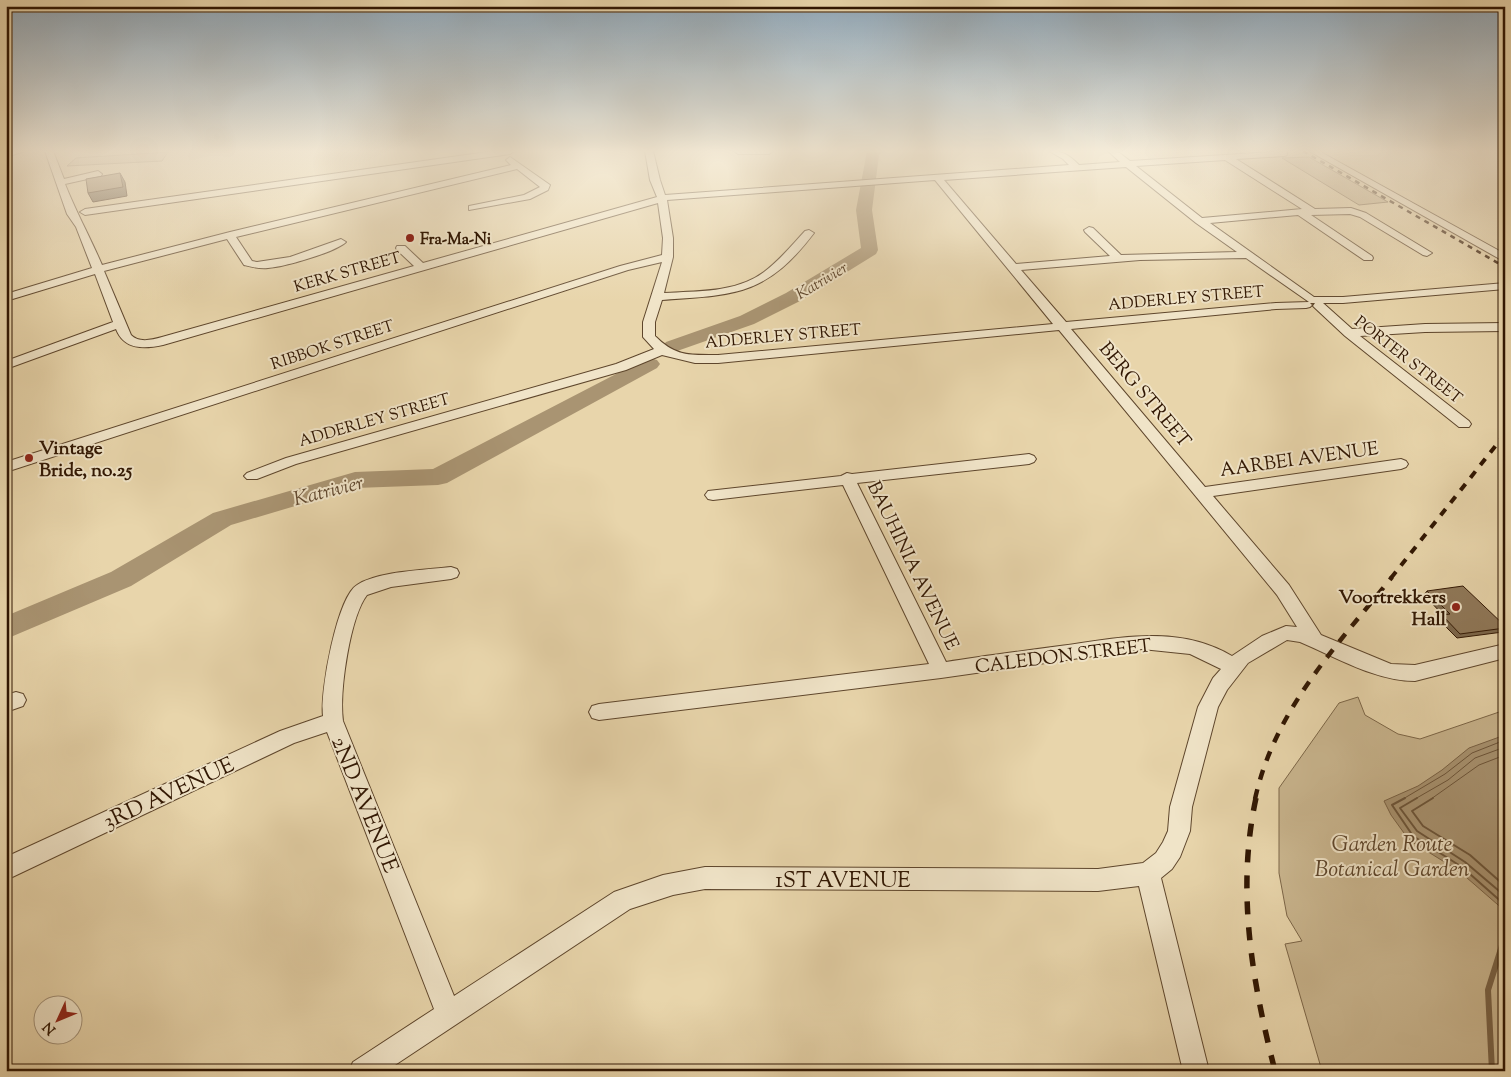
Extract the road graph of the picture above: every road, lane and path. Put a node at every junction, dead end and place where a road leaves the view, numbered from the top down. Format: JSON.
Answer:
{"nodes":[{"id":1,"x":71,"y":201,"type":"edge"},
{"id":2,"x":149,"y":201,"type":"edge"},
{"id":3,"x":371,"y":201,"type":"edge"},
{"id":4,"x":506,"y":201,"type":"edge"},
{"id":5,"x":651,"y":201,"type":"edge"},
{"id":6,"x":662,"y":201,"type":"edge"},
{"id":7,"x":958,"y":201,"type":"edge"},
{"id":8,"x":1175,"y":201,"type":"edge"},
{"id":9,"x":1296,"y":201,"type":"edge"},
{"id":10,"x":1403,"y":201,"type":"edge"},
{"id":11,"x":472,"y":208,"type":"dead end"},
{"id":12,"x":1345,"y":210,"type":"joint"},
{"id":13,"x":77,"y":212,"type":"junction"},
{"id":14,"x":1300,"y":212,"type":"junction"},
{"id":15,"x":1313,"y":212,"type":"junction"},
{"id":16,"x":1200,"y":221,"type":"junction"},
{"id":17,"x":1089,"y":230,"type":"dead end"},
{"id":18,"x":809,"y":233,"type":"dead end"},
{"id":19,"x":230,"y":235,"type":"junction"},
{"id":20,"x":341,"y":242,"type":"dead end"},
{"id":21,"x":401,"y":248,"type":"dead end"},
{"id":22,"x":1427,"y":253,"type":"dead end"},
{"id":23,"x":1248,"y":255,"type":"junction"},
{"id":24,"x":668,"y":257,"type":"junction"},
{"id":25,"x":1368,"y":258,"type":"dead end"},
{"id":26,"x":1505,"y":258,"type":"edge"},
{"id":27,"x":1118,"y":259,"type":"junction"},
{"id":28,"x":421,"y":267,"type":"junction"},
{"id":29,"x":1013,"y":267,"type":"junction"},
{"id":30,"x":97,"y":270,"type":"junction"},
{"id":31,"x":1503,"y":286,"type":"edge"},
{"id":32,"x":658,"y":297,"type":"junction"},
{"id":33,"x":6,"y":298,"type":"edge"},
{"id":34,"x":1310,"y":303,"type":"junction"},
{"id":35,"x":1276,"y":306,"type":"joint"},
{"id":36,"x":120,"y":324,"type":"junction"},
{"id":37,"x":1063,"y":326,"type":"junction"},
{"id":38,"x":1505,"y":327,"type":"edge"},
{"id":39,"x":1349,"y":332,"type":"junction"},
{"id":40,"x":662,"y":350,"type":"junction"},
{"id":41,"x":6,"y":364,"type":"edge"},
{"id":42,"x":1464,"y":424,"type":"dead end"},
{"id":43,"x":1029,"y":459,"type":"dead end"},
{"id":44,"x":1401,"y":464,"type":"dead end"},
{"id":45,"x":6,"y":467,"type":"edge"},
{"id":46,"x":252,"y":476,"type":"dead end"},
{"id":47,"x":848,"y":478,"type":"junction"},
{"id":48,"x":1202,"y":492,"type":"junction"},
{"id":49,"x":713,"y":494,"type":"dead end"},
{"id":50,"x":451,"y":573,"type":"dead end"},
{"id":51,"x":1315,"y":641,"type":"junction"},
{"id":52,"x":1505,"y":651,"type":"edge"},
{"id":53,"x":1234,"y":666,"type":"junction"},
{"id":54,"x":941,"y":670,"type":"junction"},
{"id":55,"x":599,"y":712,"type":"dead end"},
{"id":56,"x":333,"y":721,"type":"junction"},
{"id":57,"x":6,"y":869,"type":"edge"},
{"id":58,"x":1148,"y":874,"type":"junction"},
{"id":59,"x":448,"y":1013,"type":"junction"},
{"id":60,"x":362,"y":1071,"type":"edge"},
{"id":61,"x":1196,"y":1071,"type":"edge"}],
"edges":[{"from":1,"to":13,"type":"street"},
{"from":2,"to":13,"type":"street"},
{"from":3,"to":19,"type":"street"},
{"from":4,"to":11,"type":"street"},
{"from":5,"to":28,"type":"street","name":"KERK STREET"},
{"from":6,"to":24,"type":"street"},
{"from":7,"to":29,"type":"street","name":"BERG STREET"},
{"from":8,"to":16,"type":"street","name":"PORTER STREET"},
{"from":9,"to":15,"type":"street"},
{"from":10,"to":26,"type":"street"},
{"from":12,"to":15,"type":"street"},
{"from":12,"to":22,"type":"street"},
{"from":13,"to":30,"type":"street"},
{"from":14,"to":15,"type":"street"},
{"from":14,"to":16,"type":"street"},
{"from":14,"to":25,"type":"street"},
{"from":16,"to":23,"type":"street","name":"PORTER STREET"},
{"from":17,"to":27,"type":"street"},
{"from":18,"to":32,"type":"street"},
{"from":19,"to":20,"type":"street"},
{"from":19,"to":30,"type":"street"},
{"from":21,"to":28,"type":"street"},
{"from":23,"to":27,"type":"street"},
{"from":23,"to":34,"type":"street","name":"PORTER STREET"},
{"from":24,"to":32,"type":"street"},
{"from":24,"to":45,"type":"street","name":"RIBBOK STREET"},
{"from":27,"to":29,"type":"street"},
{"from":28,"to":36,"type":"street","name":"KERK STREET"},
{"from":29,"to":37,"type":"street","name":"BERG STREET"},
{"from":30,"to":33,"type":"street"},
{"from":30,"to":36,"type":"street"},
{"from":31,"to":34,"type":"street","name":"ADDERLEY STREET"},
{"from":32,"to":40,"type":"street"},
{"from":34,"to":35,"type":"street","name":"ADDERLEY STREET"},
{"from":34,"to":39,"type":"street","name":"PORTER STREET"},
{"from":35,"to":37,"type":"street","name":"ADDERLEY STREET"},
{"from":36,"to":41,"type":"street"},
{"from":37,"to":40,"type":"street","name":"ADDERLEY STREET"},
{"from":37,"to":48,"type":"street","name":"BERG STREET"},
{"from":38,"to":39,"type":"street"},
{"from":39,"to":42,"type":"street","name":"PORTER STREET"},
{"from":40,"to":46,"type":"street","name":"ADDERLEY STREET"},
{"from":43,"to":47,"type":"street","name":"BAUHINIA AVENUE"},
{"from":44,"to":48,"type":"street","name":"AARBEI AVENUE"},
{"from":47,"to":49,"type":"street","name":"BAUHINIA AVENUE"},
{"from":47,"to":54,"type":"street","name":"BAUHINIA AVENUE"},
{"from":48,"to":51,"type":"street","name":"BERG STREET"},
{"from":50,"to":56,"type":"street","name":"2ND AVENUE"},
{"from":51,"to":52,"type":"street"},
{"from":51,"to":53,"type":"street"},
{"from":53,"to":54,"type":"street","name":"CALEDON STREET"},
{"from":53,"to":58,"type":"street"},
{"from":54,"to":55,"type":"street","name":"CALEDON STREET"},
{"from":56,"to":57,"type":"street","name":"3RD AVENUE"},
{"from":56,"to":59,"type":"street","name":"2ND AVENUE"},
{"from":58,"to":59,"type":"street","name":"1ST AVENUE"},
{"from":58,"to":61,"type":"street"},
{"from":59,"to":60,"type":"street","name":"1ST AVENUE"}]}
